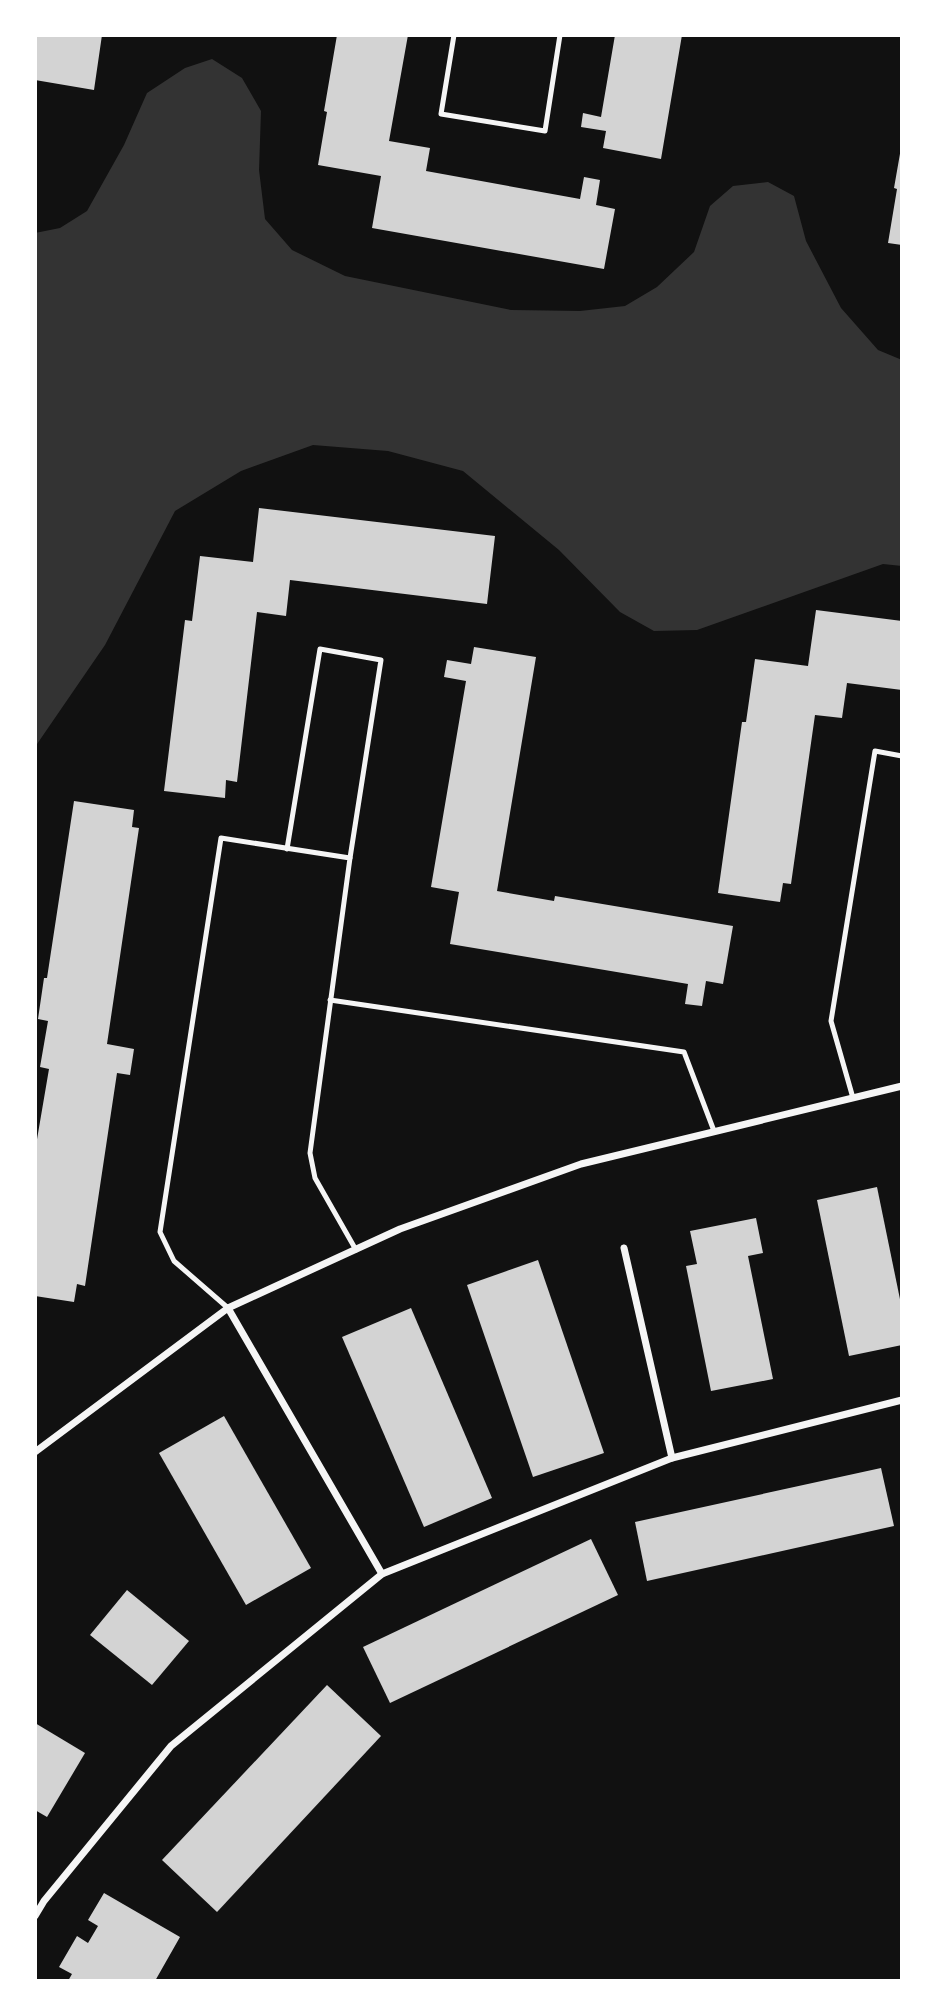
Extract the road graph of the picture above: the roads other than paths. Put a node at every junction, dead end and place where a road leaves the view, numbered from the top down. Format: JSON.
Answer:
{"nodes":[{"id":1,"x":454,"y":35,"type":"edge"},
{"id":2,"x":560,"y":35,"type":"edge"},
{"id":3,"x":902,"y":756,"type":"edge"},
{"id":4,"x":287,"y":849,"type":"junction"},
{"id":5,"x":350,"y":858,"type":"junction"},
{"id":6,"x":330,"y":1000,"type":"junction"},
{"id":7,"x":902,"y":1086,"type":"edge"},
{"id":8,"x":853,"y":1098,"type":"junction"},
{"id":9,"x":714,"y":1132,"type":"junction"},
{"id":10,"x":624,"y":1248,"type":"dead end"},
{"id":11,"x":356,"y":1250,"type":"junction"},
{"id":12,"x":228,"y":1308,"type":"junction"},
{"id":13,"x":902,"y":1400,"type":"edge"},
{"id":14,"x":35,"y":1452,"type":"edge"},
{"id":15,"x":673,"y":1458,"type":"junction"},
{"id":16,"x":382,"y":1574,"type":"junction"},
{"id":17,"x":35,"y":1895,"type":"edge"},
{"id":18,"x":44,"y":1901,"type":"junction"},
{"id":19,"x":35,"y":1916,"type":"edge"}],
"edges":[{"from":1,"to":2,"type":"lane"},
{"from":3,"to":8,"type":"lane"},
{"from":4,"to":5,"type":"lane"},
{"from":4,"to":5,"type":"lane"},
{"from":4,"to":12,"type":"lane"},
{"from":5,"to":6,"type":"lane"},
{"from":6,"to":9,"type":"lane"},
{"from":6,"to":11,"type":"lane"},
{"from":7,"to":8,"type":"street"},
{"from":8,"to":9,"type":"street"},
{"from":9,"to":11,"type":"street"},
{"from":10,"to":15,"type":"street"},
{"from":11,"to":12,"type":"street"},
{"from":12,"to":14,"type":"street"},
{"from":12,"to":16,"type":"street"},
{"from":13,"to":15,"type":"street"},
{"from":15,"to":16,"type":"street"},
{"from":16,"to":18,"type":"street"},
{"from":17,"to":18,"type":"street"},
{"from":18,"to":19,"type":"street"}]}
